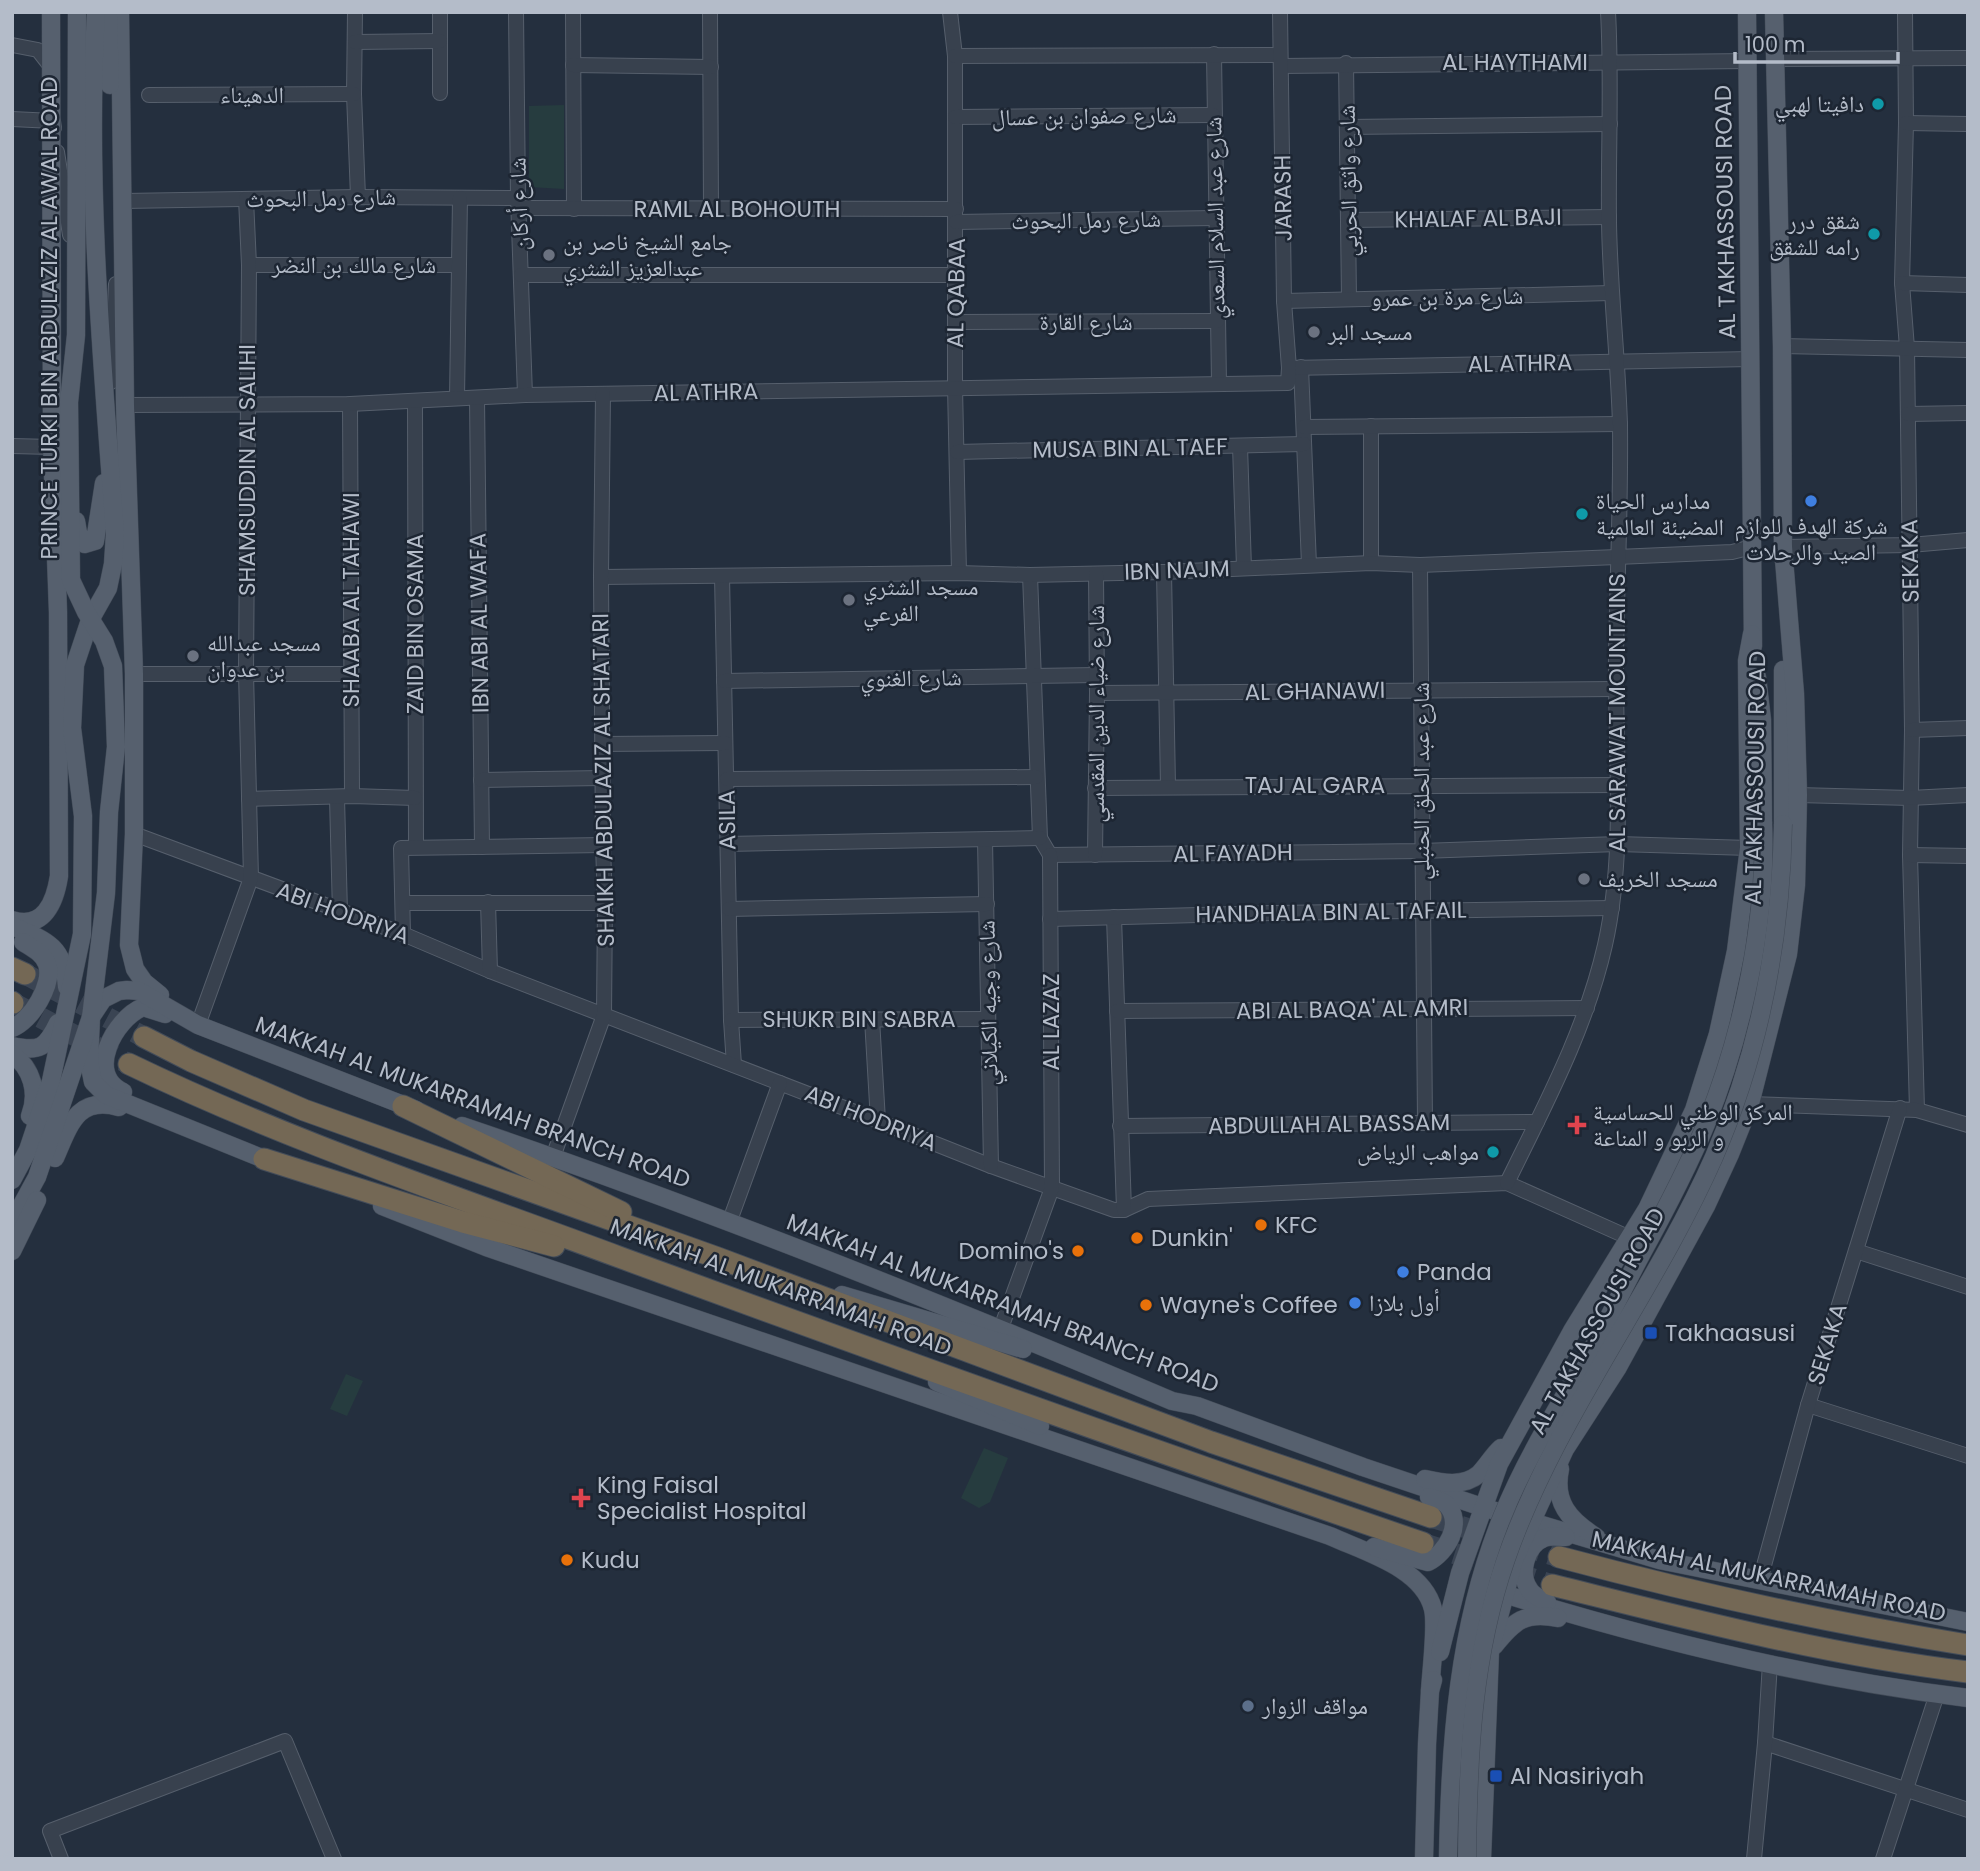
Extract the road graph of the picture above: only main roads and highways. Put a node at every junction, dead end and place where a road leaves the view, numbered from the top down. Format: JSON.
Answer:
{"nodes":[{"id":1,"x":51,"y":12,"type":"edge"},
{"id":2,"x":56,"y":12,"type":"edge"},
{"id":3,"x":77,"y":12,"type":"edge"},
{"id":4,"x":96,"y":12,"type":"edge"},
{"id":5,"x":108,"y":12,"type":"edge"},
{"id":6,"x":120,"y":12,"type":"edge"},
{"id":7,"x":1748,"y":12,"type":"edge"},
{"id":8,"x":1774,"y":12,"type":"edge"},
{"id":9,"x":52,"y":68,"type":"junction"},
{"id":10,"x":119,"y":239,"type":"road end"},
{"id":11,"x":108,"y":447,"type":"junction"},
{"id":12,"x":70,"y":479,"type":"junction"},
{"id":13,"x":1783,"y":547,"type":"junction"},
{"id":14,"x":90,"y":620,"type":"junction"},
{"id":15,"x":1752,"y":634,"type":"junction"},
{"id":16,"x":12,"y":920,"type":"edge"},
{"id":17,"x":12,"y":926,"type":"edge"},
{"id":18,"x":12,"y":935,"type":"edge"},
{"id":19,"x":68,"y":1003,"type":"junction"},
{"id":20,"x":91,"y":1017,"type":"junction"},
{"id":21,"x":198,"y":1025,"type":"junction"},
{"id":22,"x":12,"y":1028,"type":"edge"},
{"id":23,"x":144,"y":1037,"type":"tunnel mouth"},
{"id":24,"x":12,"y":1046,"type":"edge"},
{"id":25,"x":12,"y":1054,"type":"edge"},
{"id":26,"x":129,"y":1064,"type":"tunnel mouth"},
{"id":27,"x":403,"y":1106,"type":"junction"},
{"id":28,"x":264,"y":1159,"type":"junction"},
{"id":29,"x":12,"y":1161,"type":"edge"},
{"id":30,"x":12,"y":1180,"type":"edge"},
{"id":31,"x":12,"y":1223,"type":"edge"},
{"id":32,"x":12,"y":1251,"type":"edge"},
{"id":33,"x":718,"y":1258,"type":"junction"},
{"id":34,"x":672,"y":1276,"type":"junction"},
{"id":35,"x":789,"y":1319,"type":"junction"},
{"id":36,"x":1172,"y":1401,"type":"junction"},
{"id":37,"x":1516,"y":1433,"type":"junction"},
{"id":38,"x":1565,"y":1449,"type":"junction"},
{"id":39,"x":1363,"y":1466,"type":"junction"},
{"id":40,"x":1167,"y":1481,"type":"junction"},
{"id":41,"x":1482,"y":1507,"type":"junction"},
{"id":42,"x":1431,"y":1517,"type":"tunnel mouth"},
{"id":43,"x":1531,"y":1522,"type":"junction"},
{"id":44,"x":1330,"y":1536,"type":"junction"},
{"id":45,"x":1423,"y":1543,"type":"tunnel mouth"},
{"id":46,"x":1614,"y":1548,"type":"junction"},
{"id":47,"x":1559,"y":1557,"type":"tunnel mouth"},
{"id":48,"x":1552,"y":1585,"type":"tunnel mouth"},
{"id":49,"x":1504,"y":1594,"type":"junction"},
{"id":50,"x":1596,"y":1622,"type":"junction"},
{"id":51,"x":1968,"y":1622,"type":"edge"},
{"id":52,"x":1968,"y":1645,"type":"edge"},
{"id":53,"x":1490,"y":1651,"type":"junction"},
{"id":54,"x":1968,"y":1672,"type":"edge"},
{"id":55,"x":1430,"y":1691,"type":"junction"},
{"id":56,"x":1968,"y":1698,"type":"edge"},
{"id":57,"x":1424,"y":1859,"type":"edge"},
{"id":58,"x":1448,"y":1859,"type":"edge"},
{"id":59,"x":1466,"y":1859,"type":"edge"},
{"id":60,"x":1482,"y":1859,"type":"edge"}],
"edges":[{"from":1,"to":9,"type":"main road"},
{"from":2,"to":9,"type":"main road"},
{"from":3,"to":12,"type":"main road","name":"PRINCE TURKI BIN ABDULAZIZ AL AWAL ROAD"},
{"from":4,"to":11,"type":"main road","name":"PRINCE TURKI BIN ABDULAZIZ AL AWAL ROAD"},
{"from":5,"to":10,"type":"main road"},
{"from":6,"to":21,"type":"main road"},
{"from":7,"to":15,"type":"main road","name":"AL TAKHASSOUSI ROAD"},
{"from":8,"to":13,"type":"main road","name":"AL TAKHASSOUSI ROAD"},
{"from":9,"to":16,"type":"main road"},
{"from":11,"to":12,"type":"main road"},
{"from":11,"to":14,"type":"main road","name":"PRINCE TURKI BIN ABDULAZIZ AL AWAL ROAD"},
{"from":12,"to":14,"type":"main road","name":"PRINCE TURKI BIN ABDULAZIZ AL AWAL ROAD"},
{"from":13,"to":38,"type":"main road"},
{"from":13,"to":59,"type":"main road","name":"AL TAKHASSOUSI ROAD","bridge":true},
{"from":14,"to":19,"type":"main road","name":"PRINCE TURKI BIN ABDULAZIZ AL AWAL ROAD"},
{"from":14,"to":20,"type":"main road","name":"PRINCE TURKI BIN ABDULAZIZ AL AWAL ROAD"},
{"from":15,"to":37,"type":"main road"},
{"from":15,"to":58,"type":"main road","name":"AL TAKHASSOUSI ROAD","bridge":true},
{"from":17,"to":19,"type":"main road"},
{"from":18,"to":22,"type":"main road"},
{"from":19,"to":24,"type":"main road"},
{"from":19,"to":30,"type":"main road","name":"PRINCE TURKI BIN ABDULAZIZ AL AWAL ROAD"},
{"from":20,"to":21,"type":"main road","name":"MAKKAH AL MUKARRAMAH BRANCH ROAD"},
{"from":20,"to":28,"type":"main road"},
{"from":20,"to":31,"type":"main road","name":"PRINCE TURKI BIN ABDULAZIZ AL AWAL ROAD"},
{"from":21,"to":27,"type":"main road","name":"MAKKAH AL MUKARRAMAH BRANCH ROAD"},
{"from":21,"to":28,"type":"main road"},
{"from":23,"to":33,"type":"highway","name":"MAKKAH AL MUKARRAMAH ROAD"},
{"from":25,"to":29,"type":"main road"},
{"from":26,"to":34,"type":"highway","name":"MAKKAH AL MUKARRAMAH ROAD"},
{"from":27,"to":33,"type":"highway"},
{"from":27,"to":36,"type":"main road","name":"MAKKAH AL MUKARRAMAH BRANCH ROAD"},
{"from":28,"to":32,"type":"main road"},
{"from":28,"to":34,"type":"highway"},
{"from":28,"to":40,"type":"main road"},
{"from":33,"to":36,"type":"main road"},
{"from":33,"to":42,"type":"highway","name":"MAKKAH AL MUKARRAMAH ROAD"},
{"from":34,"to":35,"type":"highway","name":"MAKKAH AL MUKARRAMAH ROAD"},
{"from":35,"to":40,"type":"main road"},
{"from":35,"to":45,"type":"highway","name":"MAKKAH AL MUKARRAMAH ROAD"},
{"from":36,"to":39,"type":"main road","name":"MAKKAH AL MUKARRAMAH BRANCH ROAD"},
{"from":37,"to":39,"type":"main road"},
{"from":37,"to":41,"type":"main road"},
{"from":38,"to":43,"type":"main road"},
{"from":38,"to":46,"type":"main road"},
{"from":39,"to":41,"type":"main road","name":"MAKKAH AL MUKARRAMAH BRANCH ROAD"},
{"from":39,"to":44,"type":"main road"},
{"from":40,"to":44,"type":"main road"},
{"from":41,"to":43,"type":"main road","name":"MAKKAH AL MUKARRAMAH BRANCH ROAD"},
{"from":41,"to":49,"type":"main road"},
{"from":41,"to":55,"type":"main road"},
{"from":43,"to":46,"type":"main road","name":"MAKKAH AL MUKARRAMAH BRANCH ROAD"},
{"from":43,"to":49,"type":"main road"},
{"from":44,"to":55,"type":"main road"},
{"from":46,"to":50,"type":"main road"},
{"from":46,"to":51,"type":"main road","name":"MAKKAH AL MUKARRAMAH BRANCH ROAD"},
{"from":47,"to":52,"type":"highway","name":"MAKKAH AL MUKARRAMAH ROAD"},
{"from":48,"to":54,"type":"highway"},
{"from":49,"to":50,"type":"main road"},
{"from":49,"to":53,"type":"main road"},
{"from":50,"to":53,"type":"main road"},
{"from":50,"to":56,"type":"main road"},
{"from":53,"to":55,"type":"main road"},
{"from":53,"to":60,"type":"main road"},
{"from":55,"to":57,"type":"main road"}]}
